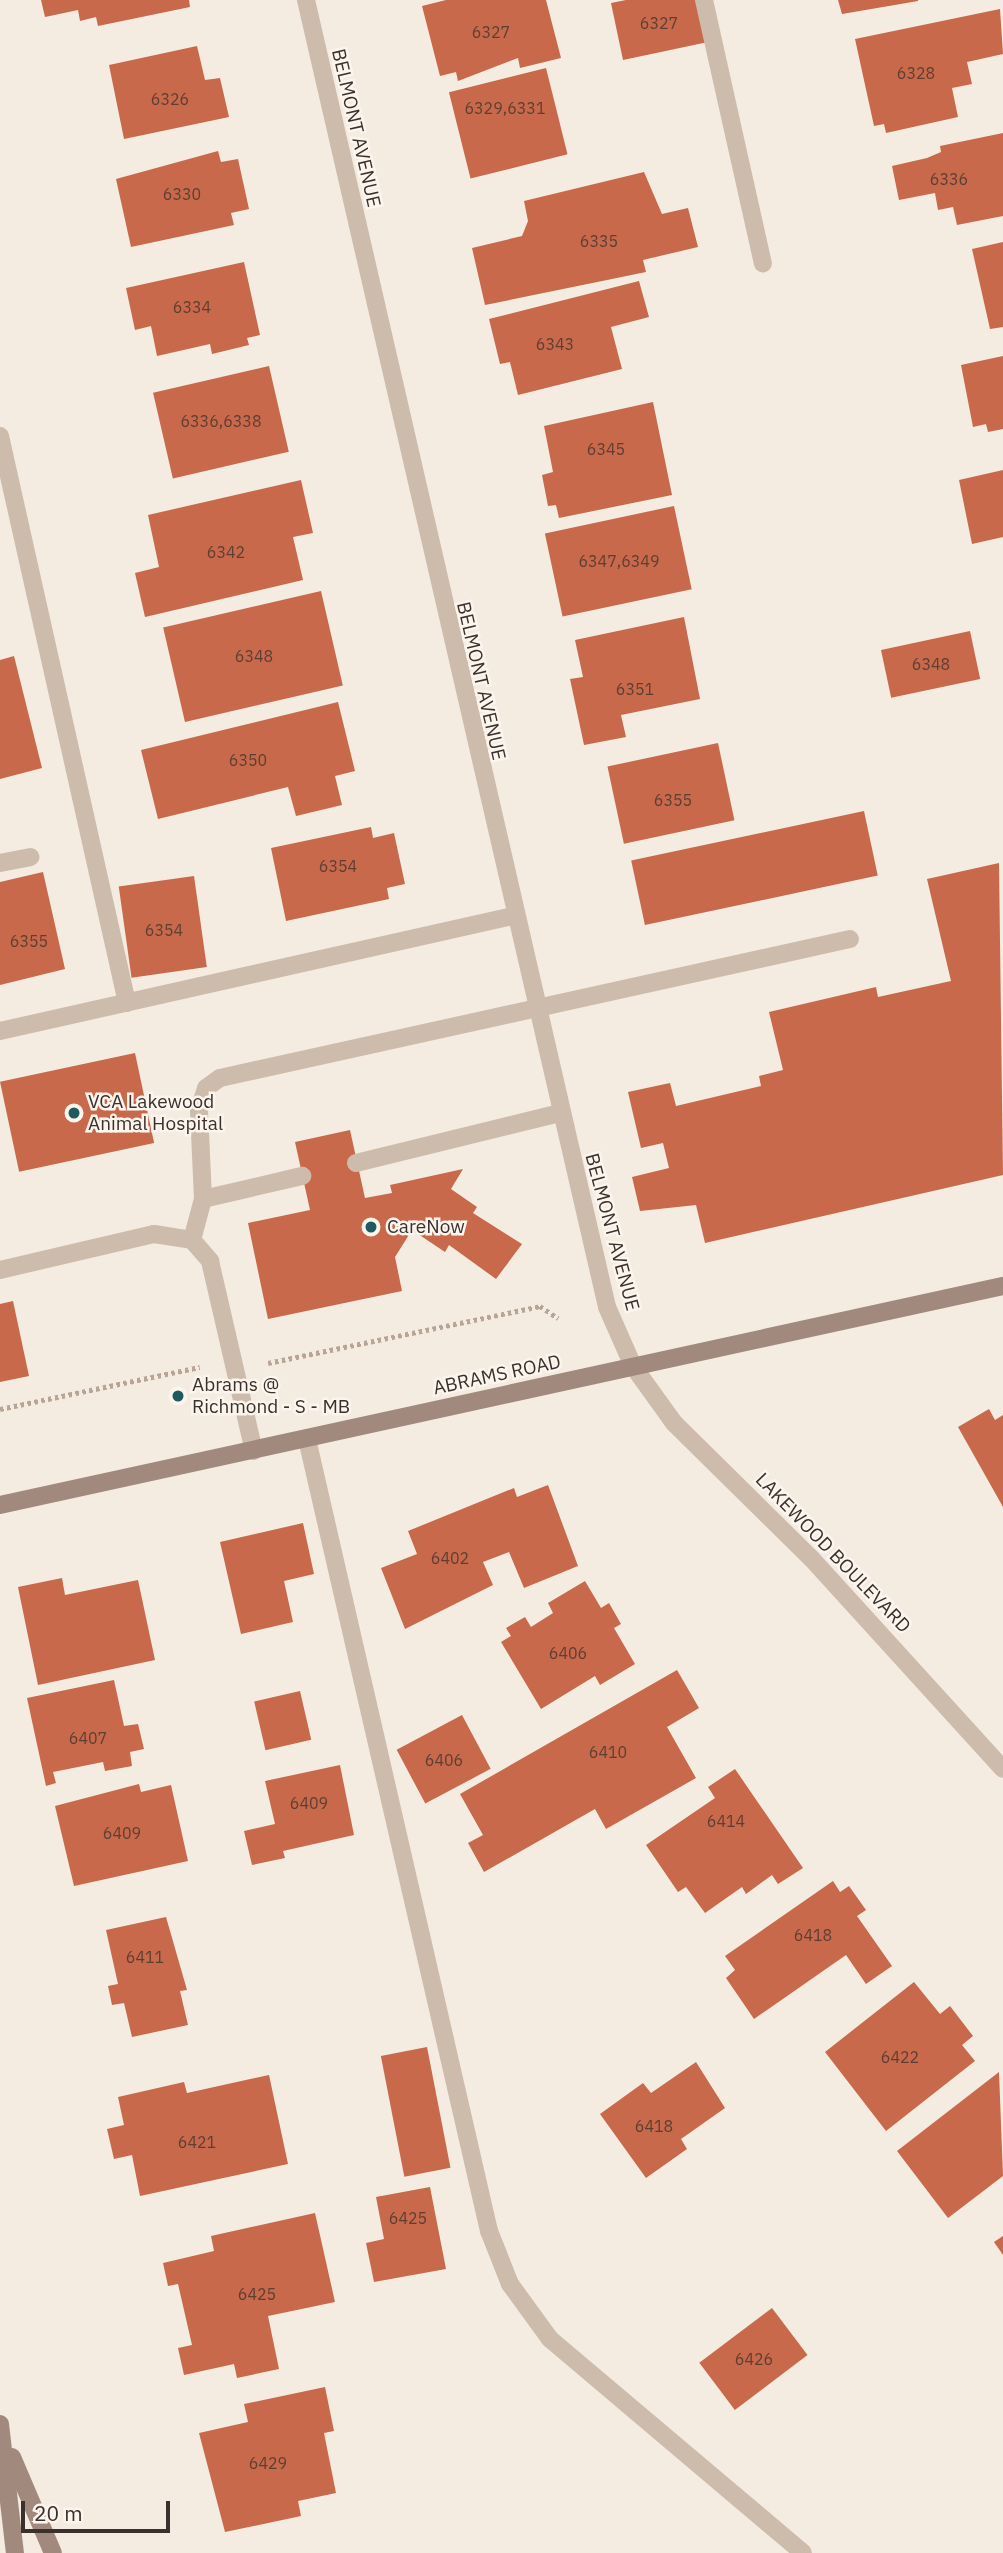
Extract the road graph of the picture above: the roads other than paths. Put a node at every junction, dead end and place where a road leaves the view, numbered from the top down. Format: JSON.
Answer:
{"nodes":[{"id":1,"x":306,"y":0,"type":"edge"},
{"id":2,"x":704,"y":0,"type":"edge"},
{"id":3,"x":763,"y":262,"type":"dead end"},
{"id":4,"x":0,"y":436,"type":"edge"},
{"id":5,"x":30,"y":857,"type":"dead end"},
{"id":6,"x":0,"y":863,"type":"edge"},
{"id":7,"x":513,"y":916,"type":"junction"},
{"id":8,"x":849,"y":939,"type":"dead end"},
{"id":9,"x":127,"y":1003,"type":"junction"},
{"id":10,"x":535,"y":1008,"type":"junction"},
{"id":11,"x":0,"y":1031,"type":"edge"},
{"id":12,"x":560,"y":1113,"type":"junction"},
{"id":13,"x":356,"y":1163,"type":"dead end"},
{"id":14,"x":302,"y":1176,"type":"dead end"},
{"id":15,"x":203,"y":1199,"type":"junction"},
{"id":16,"x":192,"y":1240,"type":"junction"},
{"id":17,"x":0,"y":1270,"type":"edge"},
{"id":18,"x":1003,"y":1286,"type":"edge"},
{"id":19,"x":634,"y":1366,"type":"junction"},
{"id":20,"x":307,"y":1439,"type":"junction"},
{"id":21,"x":254,"y":1451,"type":"junction"},
{"id":22,"x":0,"y":1505,"type":"edge"},
{"id":23,"x":1003,"y":1769,"type":"edge"},
{"id":24,"x":2,"y":2432,"type":"edge"},
{"id":25,"x":15,"y":2553,"type":"edge"},
{"id":26,"x":53,"y":2553,"type":"edge"},
{"id":27,"x":803,"y":2553,"type":"edge"}],
"edges":[{"from":1,"to":7,"type":"street","name":"BELMONT AVENUE"},
{"from":2,"to":3,"type":"street"},
{"from":4,"to":9,"type":"street"},
{"from":5,"to":6,"type":"street"},
{"from":7,"to":9,"type":"street"},
{"from":7,"to":10,"type":"street","name":"BELMONT AVENUE"},
{"from":8,"to":10,"type":"street"},
{"from":9,"to":11,"type":"street"},
{"from":10,"to":12,"type":"street","name":"BELMONT AVENUE"},
{"from":10,"to":15,"type":"street"},
{"from":12,"to":13,"type":"street"},
{"from":12,"to":19,"type":"street","name":"BELMONT AVENUE"},
{"from":14,"to":15,"type":"street"},
{"from":15,"to":16,"type":"street"},
{"from":16,"to":17,"type":"street"},
{"from":16,"to":21,"type":"street"},
{"from":18,"to":19,"type":"main road","name":"ABRAMS ROAD"},
{"from":19,"to":20,"type":"main road","name":"ABRAMS ROAD"},
{"from":19,"to":23,"type":"street","name":"LAKEWOOD BOULEVARD"},
{"from":20,"to":21,"type":"main road","name":"ABRAMS ROAD"},
{"from":20,"to":27,"type":"street"},
{"from":21,"to":22,"type":"main road","name":"ABRAMS ROAD"},
{"from":24,"to":25,"type":"main road"},
{"from":24,"to":26,"type":"main road"}]}
